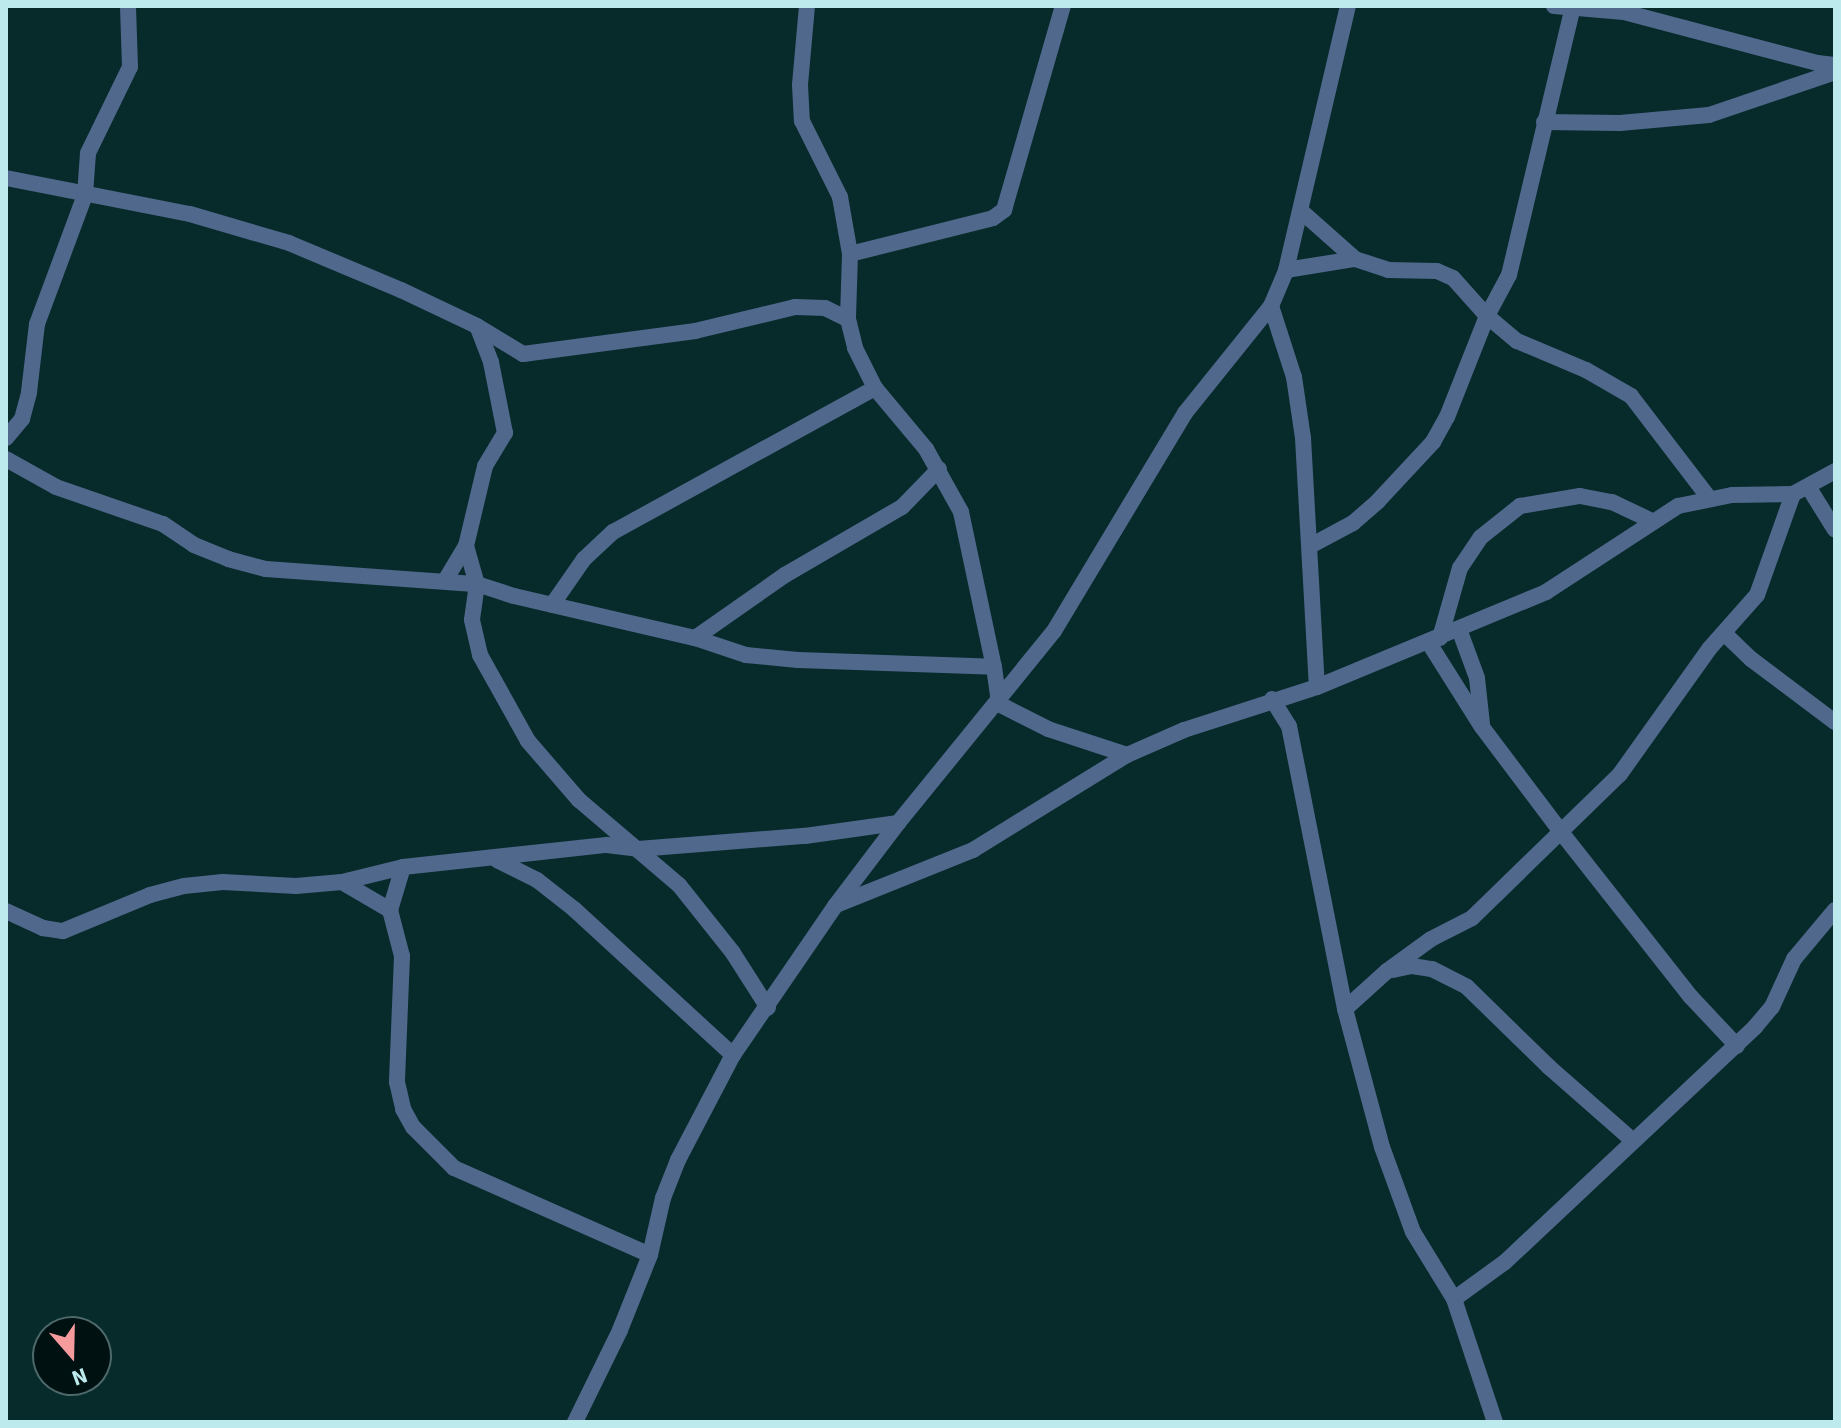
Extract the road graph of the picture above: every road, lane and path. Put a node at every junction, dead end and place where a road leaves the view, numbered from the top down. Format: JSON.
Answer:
{"nodes":[{"id":1,"x":128,"y":6,"type":"edge"},
{"id":2,"x":807,"y":6,"type":"edge"},
{"id":3,"x":1063,"y":6,"type":"edge"},
{"id":4,"x":1348,"y":6,"type":"edge"},
{"id":5,"x":1554,"y":6,"type":"edge"},
{"id":6,"x":1572,"y":7,"type":"edge"},
{"id":7,"x":1835,"y":65,"type":"edge"},
{"id":8,"x":1835,"y":72,"type":"edge"},
{"id":9,"x":1544,"y":122,"type":"junction"},
{"id":10,"x":6,"y":178,"type":"edge"},
{"id":11,"x":85,"y":195,"type":"junction"},
{"id":12,"x":1301,"y":211,"type":"junction"},
{"id":13,"x":850,"y":254,"type":"junction"},
{"id":14,"x":1355,"y":259,"type":"junction"},
{"id":15,"x":1286,"y":270,"type":"junction"},
{"id":16,"x":1271,"y":306,"type":"junction"},
{"id":17,"x":1487,"y":316,"type":"junction"},
{"id":18,"x":848,"y":319,"type":"junction"},
{"id":19,"x":477,"y":326,"type":"junction"},
{"id":20,"x":875,"y":388,"type":"junction"},
{"id":21,"x":6,"y":438,"type":"edge"},
{"id":22,"x":6,"y":459,"type":"edge"},
{"id":23,"x":939,"y":469,"type":"junction"},
{"id":24,"x":1835,"y":471,"type":"edge"},
{"id":25,"x":1801,"y":491,"type":"junction"},
{"id":26,"x":1709,"y":498,"type":"junction"},
{"id":27,"x":1652,"y":521,"type":"junction"},
{"id":28,"x":1835,"y":530,"type":"edge"},
{"id":29,"x":466,"y":546,"type":"junction"},
{"id":30,"x":1310,"y":546,"type":"junction"},
{"id":31,"x":446,"y":579,"type":"junction"},
{"id":32,"x":477,"y":584,"type":"junction"},
{"id":33,"x":552,"y":605,"type":"junction"},
{"id":34,"x":1459,"y":629,"type":"junction"},
{"id":35,"x":1725,"y":634,"type":"junction"},
{"id":36,"x":695,"y":638,"type":"junction"},
{"id":37,"x":1434,"y":640,"type":"junction"},
{"id":38,"x":994,"y":667,"type":"junction"},
{"id":39,"x":1317,"y":687,"type":"junction"},
{"id":40,"x":1272,"y":699,"type":"junction"},
{"id":41,"x":999,"y":704,"type":"junction"},
{"id":42,"x":1835,"y":722,"type":"edge"},
{"id":43,"x":1482,"y":727,"type":"junction"},
{"id":44,"x":1127,"y":755,"type":"junction"},
{"id":45,"x":898,"y":823,"type":"junction"},
{"id":46,"x":1561,"y":832,"type":"junction"},
{"id":47,"x":638,"y":849,"type":"junction"},
{"id":48,"x":495,"y":860,"type":"junction"},
{"id":49,"x":403,"y":867,"type":"junction"},
{"id":50,"x":342,"y":882,"type":"junction"},
{"id":51,"x":835,"y":906,"type":"junction"},
{"id":52,"x":390,"y":910,"type":"junction"},
{"id":53,"x":1835,"y":910,"type":"edge"},
{"id":54,"x":6,"y":911,"type":"edge"},
{"id":55,"x":1387,"y":971,"type":"junction"},
{"id":56,"x":768,"y":1008,"type":"junction"},
{"id":57,"x":1345,"y":1009,"type":"junction"},
{"id":58,"x":1737,"y":1046,"type":"junction"},
{"id":59,"x":733,"y":1055,"type":"junction"},
{"id":60,"x":1632,"y":1140,"type":"junction"},
{"id":61,"x":650,"y":1255,"type":"junction"},
{"id":62,"x":1454,"y":1299,"type":"junction"},
{"id":63,"x":575,"y":1422,"type":"edge"},
{"id":64,"x":1495,"y":1422,"type":"edge"}],
"edges":[{"from":1,"to":11,"type":"street"},
{"from":2,"to":13,"type":"street"},
{"from":3,"to":13,"type":"street"},
{"from":4,"to":12,"type":"street"},
{"from":5,"to":6,"type":"street"},
{"from":6,"to":7,"type":"street"},
{"from":6,"to":9,"type":"street"},
{"from":8,"to":9,"type":"street"},
{"from":9,"to":17,"type":"street"},
{"from":10,"to":11,"type":"street"},
{"from":11,"to":19,"type":"street"},
{"from":11,"to":21,"type":"street"},
{"from":12,"to":14,"type":"street"},
{"from":12,"to":15,"type":"street"},
{"from":13,"to":18,"type":"street"},
{"from":14,"to":15,"type":"street"},
{"from":14,"to":17,"type":"street"},
{"from":15,"to":16,"type":"street"},
{"from":16,"to":30,"type":"street"},
{"from":16,"to":41,"type":"street"},
{"from":17,"to":26,"type":"street"},
{"from":17,"to":30,"type":"street"},
{"from":18,"to":19,"type":"street"},
{"from":18,"to":20,"type":"street"},
{"from":19,"to":29,"type":"street"},
{"from":20,"to":23,"type":"street"},
{"from":20,"to":33,"type":"street"},
{"from":22,"to":31,"type":"street"},
{"from":23,"to":36,"type":"street"},
{"from":23,"to":38,"type":"street"},
{"from":24,"to":25,"type":"street"},
{"from":25,"to":26,"type":"street"},
{"from":25,"to":28,"type":"street"},
{"from":25,"to":35,"type":"street"},
{"from":26,"to":27,"type":"street"},
{"from":27,"to":34,"type":"street"},
{"from":27,"to":37,"type":"street"},
{"from":29,"to":31,"type":"street"},
{"from":29,"to":32,"type":"street"},
{"from":30,"to":39,"type":"street"},
{"from":31,"to":32,"type":"street"},
{"from":32,"to":33,"type":"street"},
{"from":32,"to":47,"type":"street"},
{"from":33,"to":36,"type":"street"},
{"from":34,"to":37,"type":"street"},
{"from":34,"to":43,"type":"street"},
{"from":35,"to":42,"type":"street"},
{"from":35,"to":46,"type":"street"},
{"from":36,"to":38,"type":"street"},
{"from":37,"to":39,"type":"street"},
{"from":37,"to":43,"type":"street"},
{"from":38,"to":41,"type":"street"},
{"from":39,"to":40,"type":"street"},
{"from":40,"to":44,"type":"street"},
{"from":40,"to":57,"type":"street"},
{"from":41,"to":44,"type":"street"},
{"from":41,"to":45,"type":"street"},
{"from":43,"to":46,"type":"street"},
{"from":44,"to":51,"type":"street"},
{"from":45,"to":47,"type":"street"},
{"from":45,"to":51,"type":"street"},
{"from":46,"to":55,"type":"street"},
{"from":46,"to":58,"type":"street"},
{"from":47,"to":48,"type":"street"},
{"from":47,"to":56,"type":"street"},
{"from":48,"to":49,"type":"street"},
{"from":48,"to":59,"type":"street"},
{"from":49,"to":50,"type":"street"},
{"from":49,"to":52,"type":"street"},
{"from":50,"to":52,"type":"street"},
{"from":50,"to":54,"type":"street"},
{"from":51,"to":56,"type":"street"},
{"from":52,"to":61,"type":"street"},
{"from":53,"to":58,"type":"street"},
{"from":55,"to":57,"type":"street"},
{"from":55,"to":60,"type":"street"},
{"from":56,"to":59,"type":"street"},
{"from":57,"to":62,"type":"street"},
{"from":58,"to":60,"type":"street"},
{"from":59,"to":61,"type":"street"},
{"from":60,"to":62,"type":"street"},
{"from":61,"to":63,"type":"street"},
{"from":62,"to":64,"type":"street"}]}
